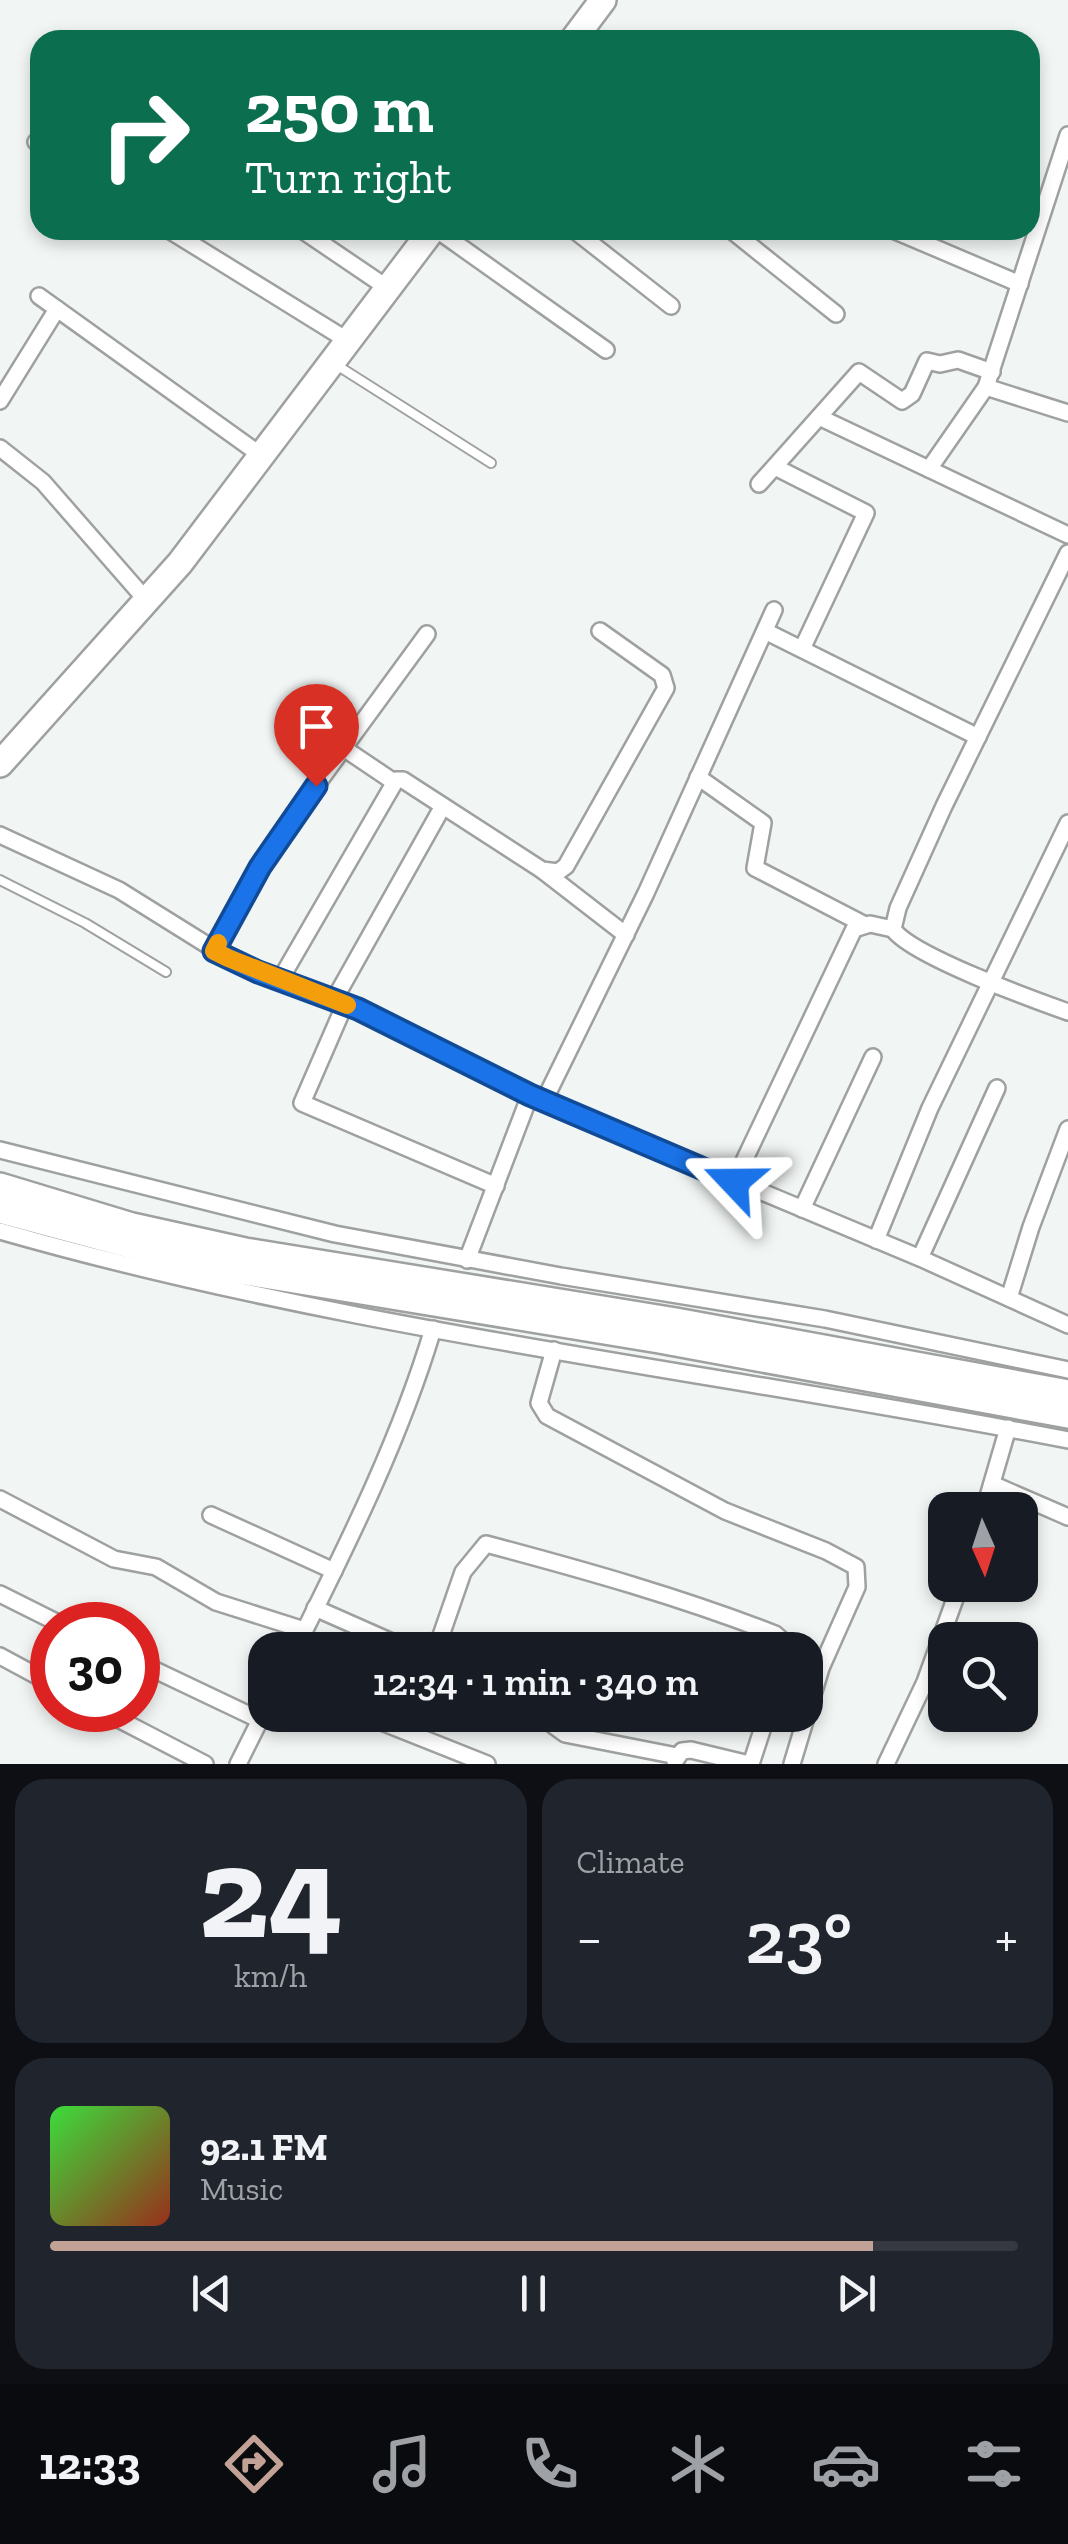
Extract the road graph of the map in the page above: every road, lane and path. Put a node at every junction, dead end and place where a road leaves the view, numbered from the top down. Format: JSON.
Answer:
{"nodes":[{"id":1,"x":603,"y":0,"type":"edge"},
{"id":2,"x":580,"y":30,"type":"edge"},
{"id":3,"x":1068,"y":135,"type":"edge"},
{"id":4,"x":1040,"y":222,"type":"edge"},
{"id":5,"x":185,"y":240,"type":"edge"},
{"id":6,"x":317,"y":240,"type":"edge"},
{"id":7,"x":427,"y":240,"type":"edge"},
{"id":8,"x":449,"y":240,"type":"edge"},
{"id":9,"x":587,"y":240,"type":"edge"},
{"id":10,"x":744,"y":240,"type":"edge"},
{"id":11,"x":917,"y":240,"type":"edge"},
{"id":12,"x":1034,"y":240,"type":"edge"},
{"id":13,"x":1020,"y":284,"type":"junction"},
{"id":14,"x":389,"y":288,"type":"junction"},
{"id":15,"x":38,"y":296,"type":"dead end"},
{"id":16,"x":671,"y":306,"type":"dead end"},
{"id":17,"x":57,"y":309,"type":"junction"},
{"id":18,"x":836,"y":314,"type":"dead end"},
{"id":19,"x":350,"y":342,"type":"junction"},
{"id":20,"x":606,"y":350,"type":"dead end"},
{"id":21,"x":334,"y":364,"type":"junction"},
{"id":22,"x":989,"y":380,"type":"junction"},
{"id":23,"x":0,"y":400,"type":"edge"},
{"id":24,"x":1068,"y":413,"type":"edge"},
{"id":25,"x":819,"y":417,"type":"junction"},
{"id":26,"x":0,"y":448,"type":"edge"},
{"id":27,"x":262,"y":456,"type":"junction"},
{"id":28,"x":491,"y":464,"type":"dead end"},
{"id":29,"x":774,"y":467,"type":"junction"},
{"id":30,"x":929,"y":469,"type":"junction"},
{"id":31,"x":759,"y":484,"type":"dead end"},
{"id":32,"x":1068,"y":535,"type":"edge"},
{"id":33,"x":1068,"y":552,"type":"edge"},
{"id":34,"x":147,"y":600,"type":"junction"},
{"id":35,"x":774,"y":610,"type":"dead end"},
{"id":36,"x":765,"y":631,"type":"junction"},
{"id":37,"x":600,"y":632,"type":"dead end"},
{"id":38,"x":427,"y":634,"type":"dead end"},
{"id":39,"x":802,"y":649,"type":"junction"},
{"id":40,"x":978,"y":737,"type":"junction"},
{"id":41,"x":345,"y":749,"type":"junction"},
{"id":42,"x":0,"y":764,"type":"edge"},
{"id":43,"x":698,"y":777,"type":"junction"},
{"id":44,"x":394,"y":782,"type":"junction"},
{"id":45,"x":443,"y":806,"type":"junction"},
{"id":46,"x":1068,"y":823,"type":"edge"},
{"id":47,"x":0,"y":835,"type":"edge"},
{"id":48,"x":542,"y":870,"type":"junction"},
{"id":49,"x":0,"y":880,"type":"edge"},
{"id":50,"x":863,"y":924,"type":"junction"},
{"id":51,"x":894,"y":928,"type":"junction"},
{"id":52,"x":626,"y":935,"type":"junction"},
{"id":53,"x":214,"y":951,"type":"junction"},
{"id":54,"x":166,"y":972,"type":"dead end"},
{"id":55,"x":280,"y":980,"type":"junction"},
{"id":56,"x":990,"y":982,"type":"junction"},
{"id":57,"x":340,"y":1002,"type":"junction"},
{"id":58,"x":1068,"y":1012,"type":"edge"},
{"id":59,"x":874,"y":1057,"type":"dead end"},
{"id":60,"x":997,"y":1088,"type":"dead end"},
{"id":61,"x":537,"y":1098,"type":"junction"},
{"id":62,"x":1068,"y":1129,"type":"edge"},
{"id":63,"x":0,"y":1150,"type":"edge"},
{"id":64,"x":734,"y":1182,"type":"junction"},
{"id":65,"x":0,"y":1186,"type":"edge"},
{"id":66,"x":496,"y":1186,"type":"junction"},
{"id":67,"x":0,"y":1210,"type":"edge"},
{"id":68,"x":802,"y":1210,"type":"junction"},
{"id":69,"x":0,"y":1231,"type":"edge"},
{"id":70,"x":876,"y":1240,"type":"junction"},
{"id":71,"x":920,"y":1258,"type":"junction"},
{"id":72,"x":467,"y":1260,"type":"junction"},
{"id":73,"x":1009,"y":1298,"type":"junction"},
{"id":74,"x":1068,"y":1326,"type":"edge"},
{"id":75,"x":433,"y":1329,"type":"junction"},
{"id":76,"x":554,"y":1350,"type":"junction"},
{"id":77,"x":1068,"y":1370,"type":"edge"},
{"id":78,"x":1068,"y":1393,"type":"edge"},
{"id":79,"x":1068,"y":1415,"type":"edge"},
{"id":80,"x":1008,"y":1428,"type":"junction"},
{"id":81,"x":1068,"y":1440,"type":"edge"},
{"id":82,"x":992,"y":1484,"type":"junction"},
{"id":83,"x":990,"y":1492,"type":"edge"},
{"id":84,"x":0,"y":1499,"type":"edge"},
{"id":85,"x":211,"y":1516,"type":"dead end"},
{"id":86,"x":1068,"y":1516,"type":"edge"},
{"id":87,"x":334,"y":1570,"type":"junction"},
{"id":88,"x":0,"y":1594,"type":"edge"},
{"id":89,"x":954,"y":1602,"type":"edge"},
{"id":90,"x":315,"y":1608,"type":"junction"},
{"id":91,"x":30,"y":1609,"type":"edge"},
{"id":92,"x":304,"y":1630,"type":"joint"},
{"id":93,"x":369,"y":1632,"type":"edge"},
{"id":94,"x":442,"y":1632,"type":"edge"},
{"id":95,"x":770,"y":1632,"type":"edge"},
{"id":96,"x":0,"y":1656,"type":"edge"},
{"id":97,"x":160,"y":1671,"type":"edge"},
{"id":98,"x":30,"y":1672,"type":"edge"},
{"id":99,"x":248,"y":1709,"type":"edge"},
{"id":100,"x":144,"y":1732,"type":"edge"},
{"id":101,"x":254,"y":1732,"type":"edge"},
{"id":102,"x":407,"y":1732,"type":"edge"},
{"id":103,"x":562,"y":1732,"type":"edge"},
{"id":104,"x":761,"y":1732,"type":"edge"},
{"id":105,"x":675,"y":1760,"type":"edge"},
{"id":106,"x":206,"y":1764,"type":"edge"},
{"id":107,"x":238,"y":1764,"type":"edge"},
{"id":108,"x":487,"y":1764,"type":"edge"},
{"id":109,"x":750,"y":1764,"type":"edge"},
{"id":110,"x":792,"y":1764,"type":"edge"},
{"id":111,"x":886,"y":1764,"type":"edge"}],
"edges":[{"from":1,"to":2,"type":"highway"},
{"from":3,"to":4,"type":"street"},
{"from":5,"to":19,"type":"street"},
{"from":6,"to":14,"type":"street"},
{"from":7,"to":14,"type":"highway"},
{"from":8,"to":20,"type":"street"},
{"from":9,"to":16,"type":"street"},
{"from":10,"to":18,"type":"street"},
{"from":11,"to":13,"type":"street"},
{"from":12,"to":13,"type":"street"},
{"from":13,"to":22,"type":"street"},
{"from":14,"to":19,"type":"highway"},
{"from":15,"to":17,"type":"street"},
{"from":17,"to":23,"type":"street"},
{"from":17,"to":27,"type":"street"},
{"from":19,"to":21,"type":"highway"},
{"from":21,"to":27,"type":"highway"},
{"from":21,"to":28,"type":"lane"},
{"from":22,"to":24,"type":"street"},
{"from":22,"to":25,"type":"street"},
{"from":22,"to":30,"type":"street"},
{"from":25,"to":29,"type":"street"},
{"from":25,"to":30,"type":"street"},
{"from":26,"to":34,"type":"street"},
{"from":27,"to":34,"type":"highway"},
{"from":29,"to":31,"type":"street"},
{"from":29,"to":39,"type":"street"},
{"from":30,"to":32,"type":"street"},
{"from":33,"to":40,"type":"street"},
{"from":34,"to":42,"type":"highway"},
{"from":35,"to":36,"type":"street"},
{"from":36,"to":39,"type":"street"},
{"from":36,"to":43,"type":"street"},
{"from":37,"to":48,"type":"street"},
{"from":38,"to":41,"type":"street"},
{"from":39,"to":40,"type":"street"},
{"from":40,"to":51,"type":"street"},
{"from":41,"to":44,"type":"street"},
{"from":41,"to":53,"type":"street"},
{"from":43,"to":50,"type":"street"},
{"from":43,"to":52,"type":"street"},
{"from":44,"to":45,"type":"street"},
{"from":44,"to":55,"type":"street"},
{"from":45,"to":48,"type":"street"},
{"from":45,"to":57,"type":"street"},
{"from":46,"to":56,"type":"street"},
{"from":47,"to":53,"type":"street"},
{"from":48,"to":52,"type":"street"},
{"from":49,"to":54,"type":"lane"},
{"from":50,"to":51,"type":"street"},
{"from":50,"to":64,"type":"street"},
{"from":51,"to":56,"type":"street"},
{"from":52,"to":61,"type":"street"},
{"from":53,"to":55,"type":"street"},
{"from":55,"to":57,"type":"street"},
{"from":56,"to":58,"type":"street"},
{"from":56,"to":70,"type":"street"},
{"from":57,"to":61,"type":"street"},
{"from":57,"to":66,"type":"street"},
{"from":59,"to":68,"type":"street"},
{"from":60,"to":71,"type":"street"},
{"from":61,"to":64,"type":"street"},
{"from":61,"to":66,"type":"street"},
{"from":62,"to":73,"type":"street"},
{"from":63,"to":72,"type":"street"},
{"from":64,"to":68,"type":"street"},
{"from":65,"to":78,"type":"highway"},
{"from":66,"to":72,"type":"street"},
{"from":67,"to":79,"type":"highway"},
{"from":68,"to":70,"type":"street"},
{"from":69,"to":75,"type":"street"},
{"from":70,"to":71,"type":"street"},
{"from":71,"to":73,"type":"street"},
{"from":72,"to":77,"type":"street"},
{"from":73,"to":74,"type":"street"},
{"from":75,"to":76,"type":"street"},
{"from":75,"to":87,"type":"street"},
{"from":76,"to":80,"type":"street"},
{"from":76,"to":110,"type":"street"},
{"from":80,"to":81,"type":"street"},
{"from":80,"to":82,"type":"street"},
{"from":82,"to":83,"type":"street"},
{"from":82,"to":86,"type":"street"},
{"from":84,"to":92,"type":"street"},
{"from":85,"to":87,"type":"street"},
{"from":87,"to":90,"type":"street"},
{"from":88,"to":91,"type":"street"},
{"from":89,"to":111,"type":"street"},
{"from":90,"to":92,"type":"street"},
{"from":90,"to":93,"type":"street"},
{"from":94,"to":95,"type":"street"},
{"from":96,"to":98,"type":"street"},
{"from":97,"to":99,"type":"street"},
{"from":100,"to":106,"type":"street"},
{"from":101,"to":107,"type":"street"},
{"from":102,"to":108,"type":"street"},
{"from":103,"to":105,"type":"street"},
{"from":104,"to":109,"type":"street"},
{"from":105,"to":109,"type":"street"}]}
